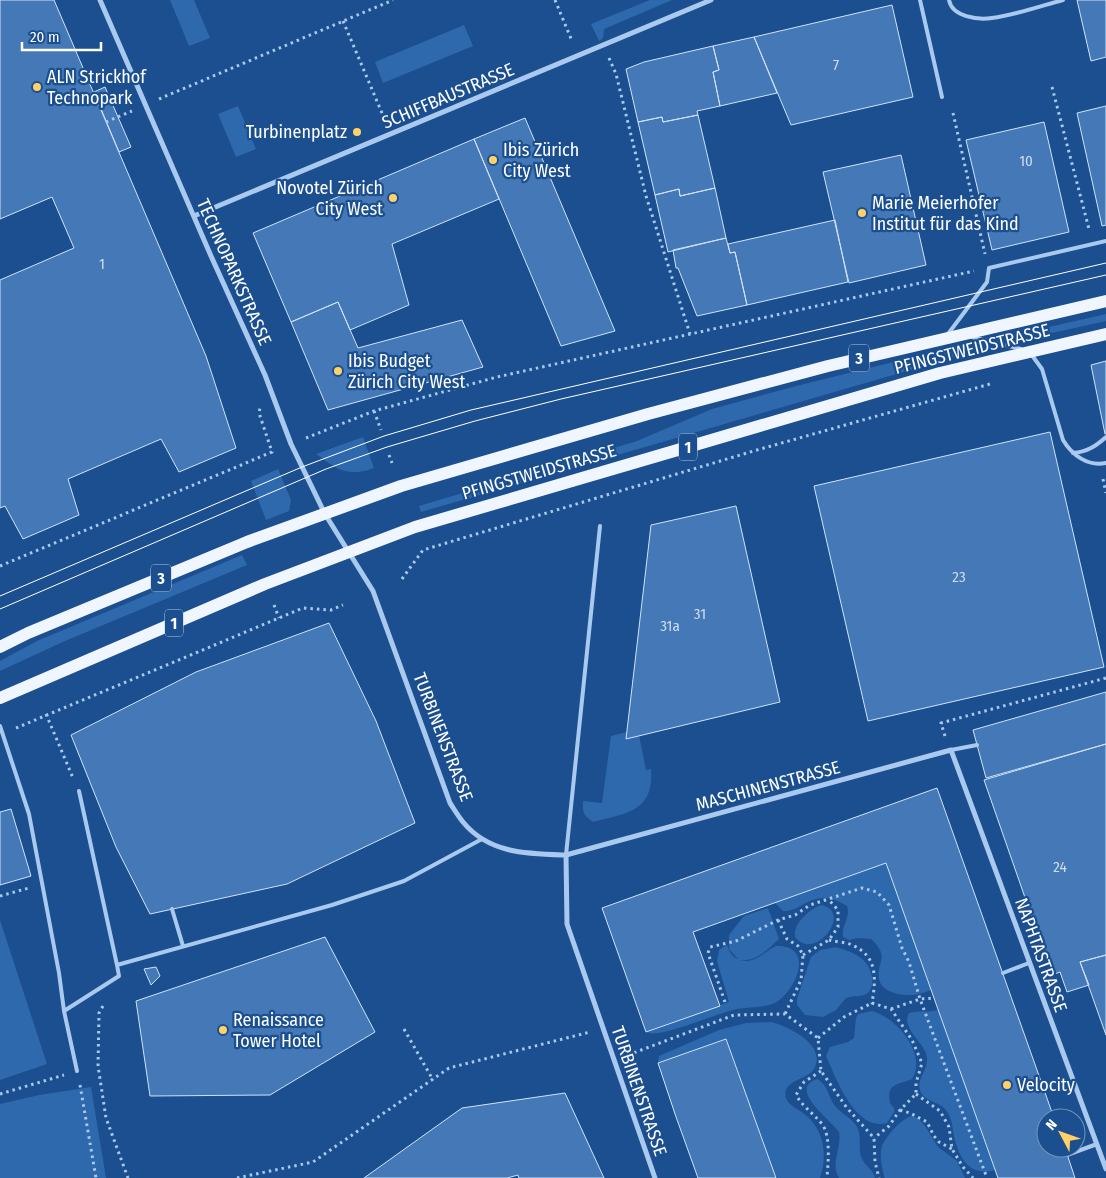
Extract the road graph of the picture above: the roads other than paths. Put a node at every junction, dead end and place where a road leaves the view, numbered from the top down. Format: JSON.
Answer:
{"nodes":[{"id":1,"x":100,"y":0,"type":"edge"},
{"id":2,"x":711,"y":0,"type":"edge"},
{"id":3,"x":920,"y":0,"type":"edge"},
{"id":4,"x":949,"y":0,"type":"edge"},
{"id":5,"x":1064,"y":0,"type":"edge"},
{"id":6,"x":942,"y":97,"type":"dead end"},
{"id":7,"x":194,"y":216,"type":"junction"},
{"id":8,"x":1106,"y":241,"type":"edge"},
{"id":9,"x":1106,"y":301,"type":"edge"},
{"id":10,"x":962,"y":334,"type":"junction"},
{"id":11,"x":1106,"y":334,"type":"edge"},
{"id":12,"x":944,"y":338,"type":"junction"},
{"id":13,"x":1029,"y":352,"type":"junction"},
{"id":14,"x":1106,"y":437,"type":"edge"},
{"id":15,"x":1073,"y":453,"type":"junction"},
{"id":16,"x":1106,"y":464,"type":"edge"},
{"id":17,"x":325,"y":514,"type":"junction"},
{"id":18,"x":600,"y":526,"type":"dead end"},
{"id":19,"x":349,"y":552,"type":"junction"},
{"id":20,"x":0,"y":647,"type":"edge"},
{"id":21,"x":0,"y":698,"type":"edge"},
{"id":22,"x":0,"y":726,"type":"edge"},
{"id":23,"x":977,"y":745,"type":"dead end"},
{"id":24,"x":950,"y":750,"type":"junction"},
{"id":25,"x":79,"y":790,"type":"road end"},
{"id":26,"x":482,"y":839,"type":"junction"},
{"id":27,"x":566,"y":854,"type":"junction"},
{"id":28,"x":172,"y":909,"type":"dead end"},
{"id":29,"x":183,"y":946,"type":"junction"},
{"id":30,"x":1029,"y":963,"type":"junction"},
{"id":31,"x":117,"y":965,"type":"junction"},
{"id":32,"x":1003,"y":974,"type":"dead end"},
{"id":33,"x":64,"y":1012,"type":"junction"},
{"id":34,"x":78,"y":1071,"type":"road end"},
{"id":35,"x":1097,"y":1144,"type":"junction"},
{"id":36,"x":1086,"y":1148,"type":"edge"},
{"id":37,"x":1106,"y":1169,"type":"edge"},
{"id":38,"x":655,"y":1178,"type":"edge"}],
"edges":[{"from":1,"to":7,"type":"street","name":"TECHNOPARKSTRASSE"},
{"from":2,"to":7,"type":"street","name":"SCHIFFBAUSTRASSE"},
{"from":3,"to":6,"type":"lane"},
{"from":4,"to":5,"type":"lane"},
{"from":7,"to":17,"type":"street","name":"TECHNOPARKSTRASSE"},
{"from":8,"to":12,"type":"lane"},
{"from":9,"to":10,"type":"main road","name":"PFINGSTWEIDSTRASSE","number":"3"},
{"from":10,"to":12,"type":"main road","name":"PFINGSTWEIDSTRASSE","number":"3"},
{"from":10,"to":13,"type":"lane"},
{"from":11,"to":13,"type":"main road","name":"PFINGSTWEIDSTRASSE","number":"1"},
{"from":12,"to":17,"type":"main road","name":"PFINGSTWEIDSTRASSE","number":"3"},
{"from":13,"to":15,"type":"lane"},
{"from":13,"to":19,"type":"main road","name":"PFINGSTWEIDSTRASSE","number":"1"},
{"from":14,"to":15,"type":"lane"},
{"from":15,"to":16,"type":"lane"},
{"from":17,"to":19,"type":"street","name":"TECHNOPARKSTRASSE"},
{"from":17,"to":20,"type":"main road","name":"PFINGSTWEIDSTRASSE","number":"3"},
{"from":18,"to":27,"type":"lane"},
{"from":19,"to":21,"type":"main road","name":"PFINGSTWEIDSTRASSE","number":"1"},
{"from":19,"to":26,"type":"street","name":"TURBINENSTRASSE"},
{"from":22,"to":33,"type":"lane"},
{"from":23,"to":24,"type":"lane","name":"MASCHINENSTRASSE"},
{"from":24,"to":27,"type":"street","name":"MASCHINENSTRASSE"},
{"from":24,"to":30,"type":"street","name":"NAPHTASTRASSE"},
{"from":25,"to":31,"type":"lane"},
{"from":26,"to":27,"type":"street","name":"TURBINENSTRASSE"},
{"from":26,"to":29,"type":"lane"},
{"from":27,"to":38,"type":"street","name":"TURBINENSTRASSE"},
{"from":28,"to":29,"type":"lane"},
{"from":29,"to":31,"type":"lane"},
{"from":30,"to":32,"type":"lane"},
{"from":30,"to":35,"type":"street","name":"NAPHTASTRASSE"},
{"from":31,"to":33,"type":"lane"},
{"from":33,"to":34,"type":"lane"},
{"from":35,"to":36,"type":"lane"},
{"from":35,"to":37,"type":"street","name":"NAPHTASTRASSE"}]}
